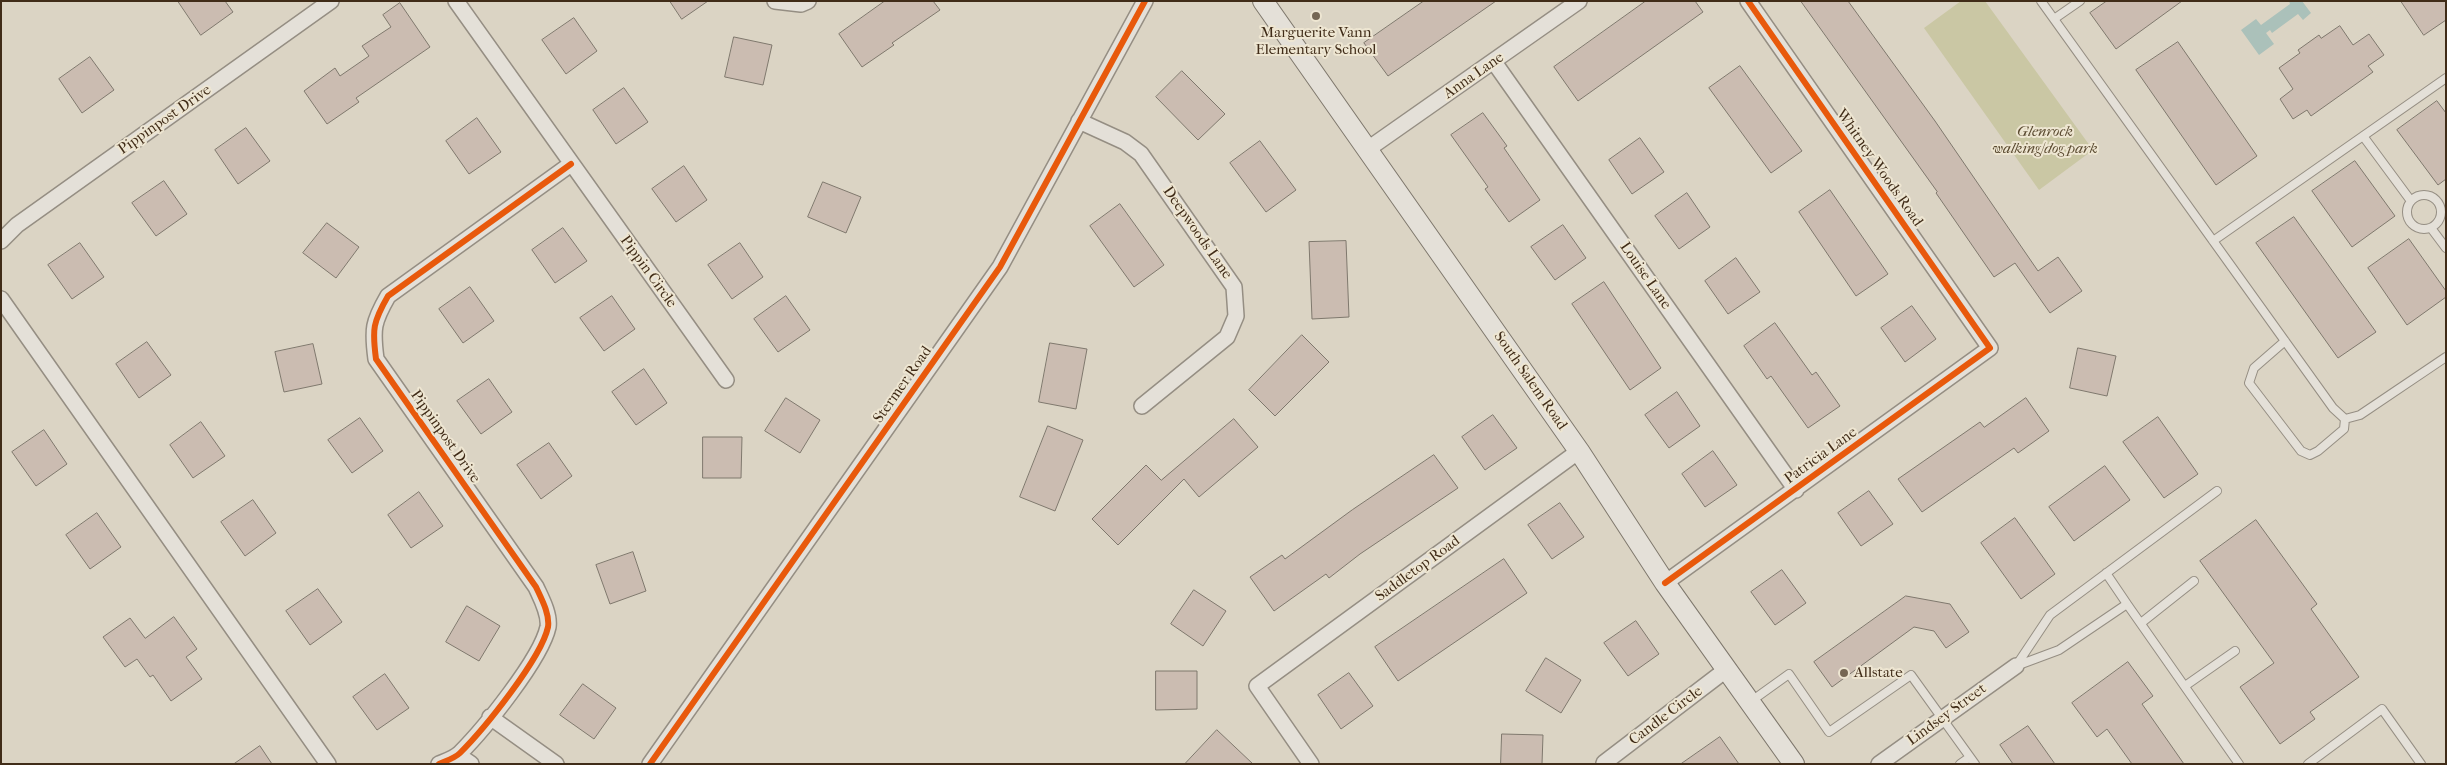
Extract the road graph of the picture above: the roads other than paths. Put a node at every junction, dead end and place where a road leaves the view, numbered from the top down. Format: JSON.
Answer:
{"nodes":[{"id":1,"x":331,"y":1,"type":"edge"},
{"id":2,"x":456,"y":1,"type":"edge"},
{"id":3,"x":775,"y":1,"type":"edge"},
{"id":4,"x":808,"y":1,"type":"edge"},
{"id":5,"x":1145,"y":1,"type":"edge"},
{"id":6,"x":1580,"y":1,"type":"edge"},
{"id":7,"x":1748,"y":1,"type":"edge"},
{"id":8,"x":2041,"y":1,"type":"edge"},
{"id":9,"x":2080,"y":1,"type":"edge"},
{"id":10,"x":1264,"y":2,"type":"edge"},
{"id":11,"x":2054,"y":19,"type":"junction"},
{"id":12,"x":1494,"y":62,"type":"junction"},
{"id":13,"x":2446,"y":78,"type":"edge"},
{"id":14,"x":1078,"y":121,"type":"junction"},
{"id":15,"x":2363,"y":136,"type":"junction"},
{"id":16,"x":1368,"y":150,"type":"junction"},
{"id":17,"x":571,"y":164,"type":"junction"},
{"id":18,"x":2411,"y":201,"type":"junction"},
{"id":19,"x":2431,"y":228,"type":"junction"},
{"id":20,"x":1,"y":241,"type":"edge"},
{"id":21,"x":2213,"y":241,"type":"junction"},
{"id":22,"x":2446,"y":248,"type":"edge"},
{"id":23,"x":1,"y":299,"type":"edge"},
{"id":24,"x":2285,"y":341,"type":"junction"},
{"id":25,"x":1990,"y":348,"type":"joint"},
{"id":26,"x":2446,"y":357,"type":"edge"},
{"id":27,"x":726,"y":380,"type":"dead end"},
{"id":28,"x":1142,"y":406,"type":"dead end"},
{"id":29,"x":2345,"y":419,"type":"junction"},
{"id":30,"x":1579,"y":451,"type":"junction"},
{"id":31,"x":1796,"y":490,"type":"junction"},
{"id":32,"x":2217,"y":491,"type":"dead end"},
{"id":33,"x":2106,"y":573,"type":"junction"},
{"id":34,"x":2194,"y":581,"type":"dead end"},
{"id":35,"x":1665,"y":583,"type":"junction"},
{"id":36,"x":2127,"y":604,"type":"junction"},
{"id":37,"x":2141,"y":623,"type":"junction"},
{"id":38,"x":2235,"y":651,"type":"dead end"},
{"id":39,"x":2016,"y":666,"type":"junction"},
{"id":40,"x":1727,"y":669,"type":"junction"},
{"id":41,"x":2185,"y":686,"type":"junction"},
{"id":42,"x":1750,"y":702,"type":"junction"},
{"id":43,"x":490,"y":717,"type":"junction"},
{"id":44,"x":1943,"y":719,"type":"junction"},
{"id":45,"x":464,"y":759,"type":"edge"},
{"id":46,"x":1972,"y":760,"type":"edge"},
{"id":47,"x":1604,"y":763,"type":"edge"},
{"id":48,"x":328,"y":764,"type":"edge"},
{"id":49,"x":439,"y":764,"type":"edge"},
{"id":50,"x":556,"y":764,"type":"edge"},
{"id":51,"x":650,"y":764,"type":"edge"},
{"id":52,"x":1311,"y":764,"type":"edge"},
{"id":53,"x":1794,"y":764,"type":"edge"},
{"id":54,"x":1879,"y":764,"type":"edge"},
{"id":55,"x":1960,"y":764,"type":"edge"},
{"id":56,"x":2239,"y":764,"type":"edge"},
{"id":57,"x":2308,"y":764,"type":"edge"},
{"id":58,"x":2421,"y":764,"type":"edge"}],
"edges":[{"from":1,"to":20,"type":"street","name":"Pippinpost Drive"},
{"from":2,"to":17,"type":"street"},
{"from":3,"to":4,"type":"street"},
{"from":5,"to":14,"type":"street","name":"Stermer Road"},
{"from":6,"to":12,"type":"street","name":"Anna Lane"},
{"from":7,"to":25,"type":"street","name":"Whitney Woods Road"},
{"from":8,"to":11,"type":"lane"},
{"from":9,"to":11,"type":"lane"},
{"from":10,"to":16,"type":"main road","name":"South Salem Road"},
{"from":11,"to":21,"type":"lane"},
{"from":12,"to":16,"type":"street","name":"Anna Lane"},
{"from":12,"to":31,"type":"street","name":"Louise Lane"},
{"from":13,"to":15,"type":"lane"},
{"from":14,"to":28,"type":"street","name":"Deepwoods Lane"},
{"from":14,"to":51,"type":"street","name":"Stermer Road"},
{"from":15,"to":18,"type":"lane"},
{"from":15,"to":21,"type":"lane"},
{"from":16,"to":30,"type":"main road","name":"South Salem Road"},
{"from":17,"to":27,"type":"street","name":"Pippin Circle"},
{"from":17,"to":43,"type":"street","name":"Pippinpost Drive"},
{"from":18,"to":19,"type":"lane"},
{"from":18,"to":19,"type":"lane"},
{"from":19,"to":22,"type":"lane"},
{"from":21,"to":24,"type":"lane"},
{"from":23,"to":48,"type":"street"},
{"from":24,"to":29,"type":"lane"},
{"from":24,"to":29,"type":"lane"},
{"from":25,"to":31,"type":"street","name":"Patricia Lane"},
{"from":26,"to":29,"type":"lane"},
{"from":30,"to":35,"type":"main road","name":"South Salem Road"},
{"from":30,"to":52,"type":"street","name":"Saddletop Road"},
{"from":31,"to":35,"type":"street","name":"Patricia Lane"},
{"from":32,"to":33,"type":"lane"},
{"from":33,"to":36,"type":"lane"},
{"from":33,"to":39,"type":"lane"},
{"from":34,"to":37,"type":"lane"},
{"from":35,"to":40,"type":"main road","name":"South Salem Road"},
{"from":36,"to":37,"type":"lane"},
{"from":36,"to":39,"type":"lane"},
{"from":37,"to":41,"type":"lane"},
{"from":38,"to":41,"type":"lane"},
{"from":39,"to":44,"type":"street","name":"Lindsey Street"},
{"from":40,"to":42,"type":"main road","name":"South Salem Road"},
{"from":40,"to":47,"type":"street","name":"Candle Circle"},
{"from":41,"to":56,"type":"lane"},
{"from":42,"to":44,"type":"lane"},
{"from":42,"to":53,"type":"main road","name":"South Salem Road"},
{"from":43,"to":45,"type":"street","name":"Pippinpost Drive"},
{"from":43,"to":50,"type":"street"},
{"from":44,"to":46,"type":"lane"},
{"from":44,"to":54,"type":"street","name":"Lindsey Street"},
{"from":45,"to":49,"type":"street","name":"Pippinpost Drive"},
{"from":46,"to":55,"type":"lane"},
{"from":57,"to":58,"type":"lane"}]}
